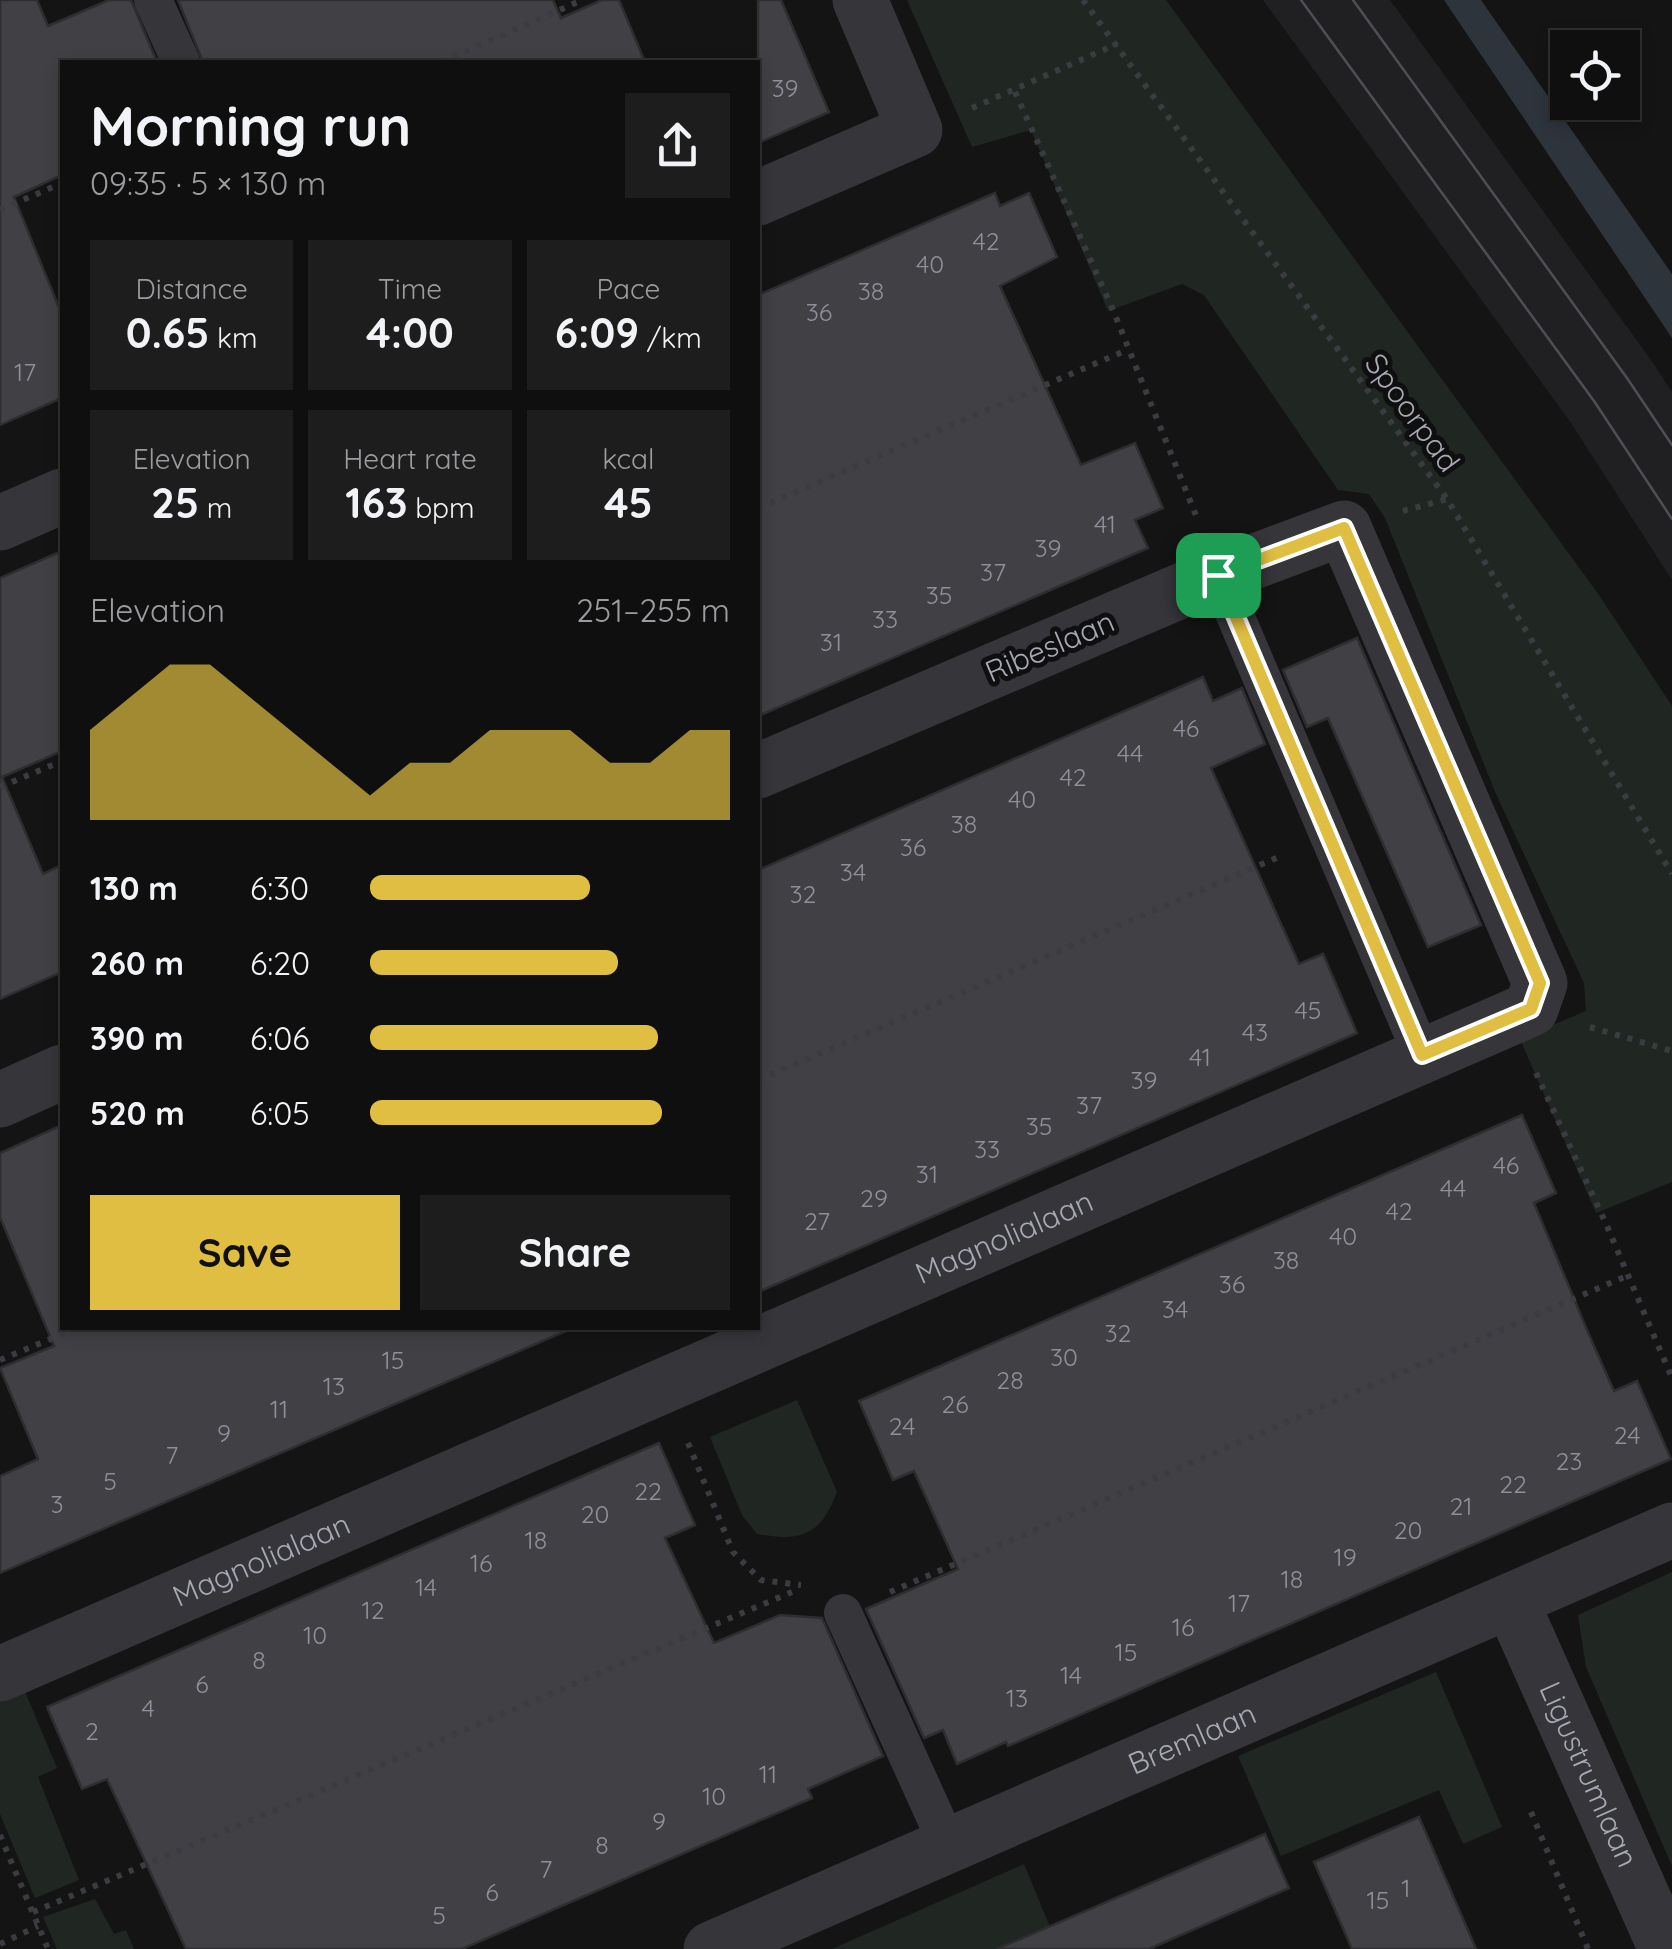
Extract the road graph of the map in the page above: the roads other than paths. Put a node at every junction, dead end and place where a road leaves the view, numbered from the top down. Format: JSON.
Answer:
{"nodes":[{"id":1,"x":153,"y":0,"type":"edge"},
{"id":2,"x":860,"y":0,"type":"edge"},
{"id":3,"x":179,"y":60,"type":"edge"},
{"id":4,"x":760,"y":197,"type":"edge"},
{"id":5,"x":60,"y":497,"type":"edge"},
{"id":6,"x":0,"y":523,"type":"edge"},
{"id":7,"x":1218,"y":575,"type":"junction"},
{"id":8,"x":760,"y":770,"type":"edge"},
{"id":9,"x":1521,"y":1013,"type":"joint"},
{"id":10,"x":1422,"y":1055,"type":"junction"},
{"id":11,"x":60,"y":1073,"type":"edge"},
{"id":12,"x":0,"y":1100,"type":"edge"},
{"id":13,"x":1672,"y":1530,"type":"edge"},
{"id":14,"x":1511,"y":1602,"type":"junction"},
{"id":15,"x":843,"y":1613,"type":"road end"},
{"id":16,"x":0,"y":1674,"type":"edge"},
{"id":17,"x":947,"y":1843,"type":"junction"},
{"id":18,"x":724,"y":1946,"type":"edge"},
{"id":19,"x":1666,"y":1949,"type":"edge"}],
"edges":[{"from":1,"to":3,"type":"lane"},
{"from":2,"to":4,"type":"street"},
{"from":5,"to":6,"type":"street"},
{"from":7,"to":8,"type":"street","name":"Ribeslaan"},
{"from":7,"to":9,"type":"street","name":"Ribeslaan"},
{"from":7,"to":10,"type":"lane"},
{"from":9,"to":10,"type":"street","name":"Magnolialaan"},
{"from":10,"to":16,"type":"street","name":"Magnolialaan"},
{"from":11,"to":12,"type":"street"},
{"from":13,"to":14,"type":"street","name":"Bremlaan"},
{"from":14,"to":17,"type":"street","name":"Bremlaan"},
{"from":14,"to":19,"type":"street","name":"Ligustrumlaan"},
{"from":15,"to":17,"type":"lane"},
{"from":17,"to":18,"type":"street","name":"Bremlaan"}]}
